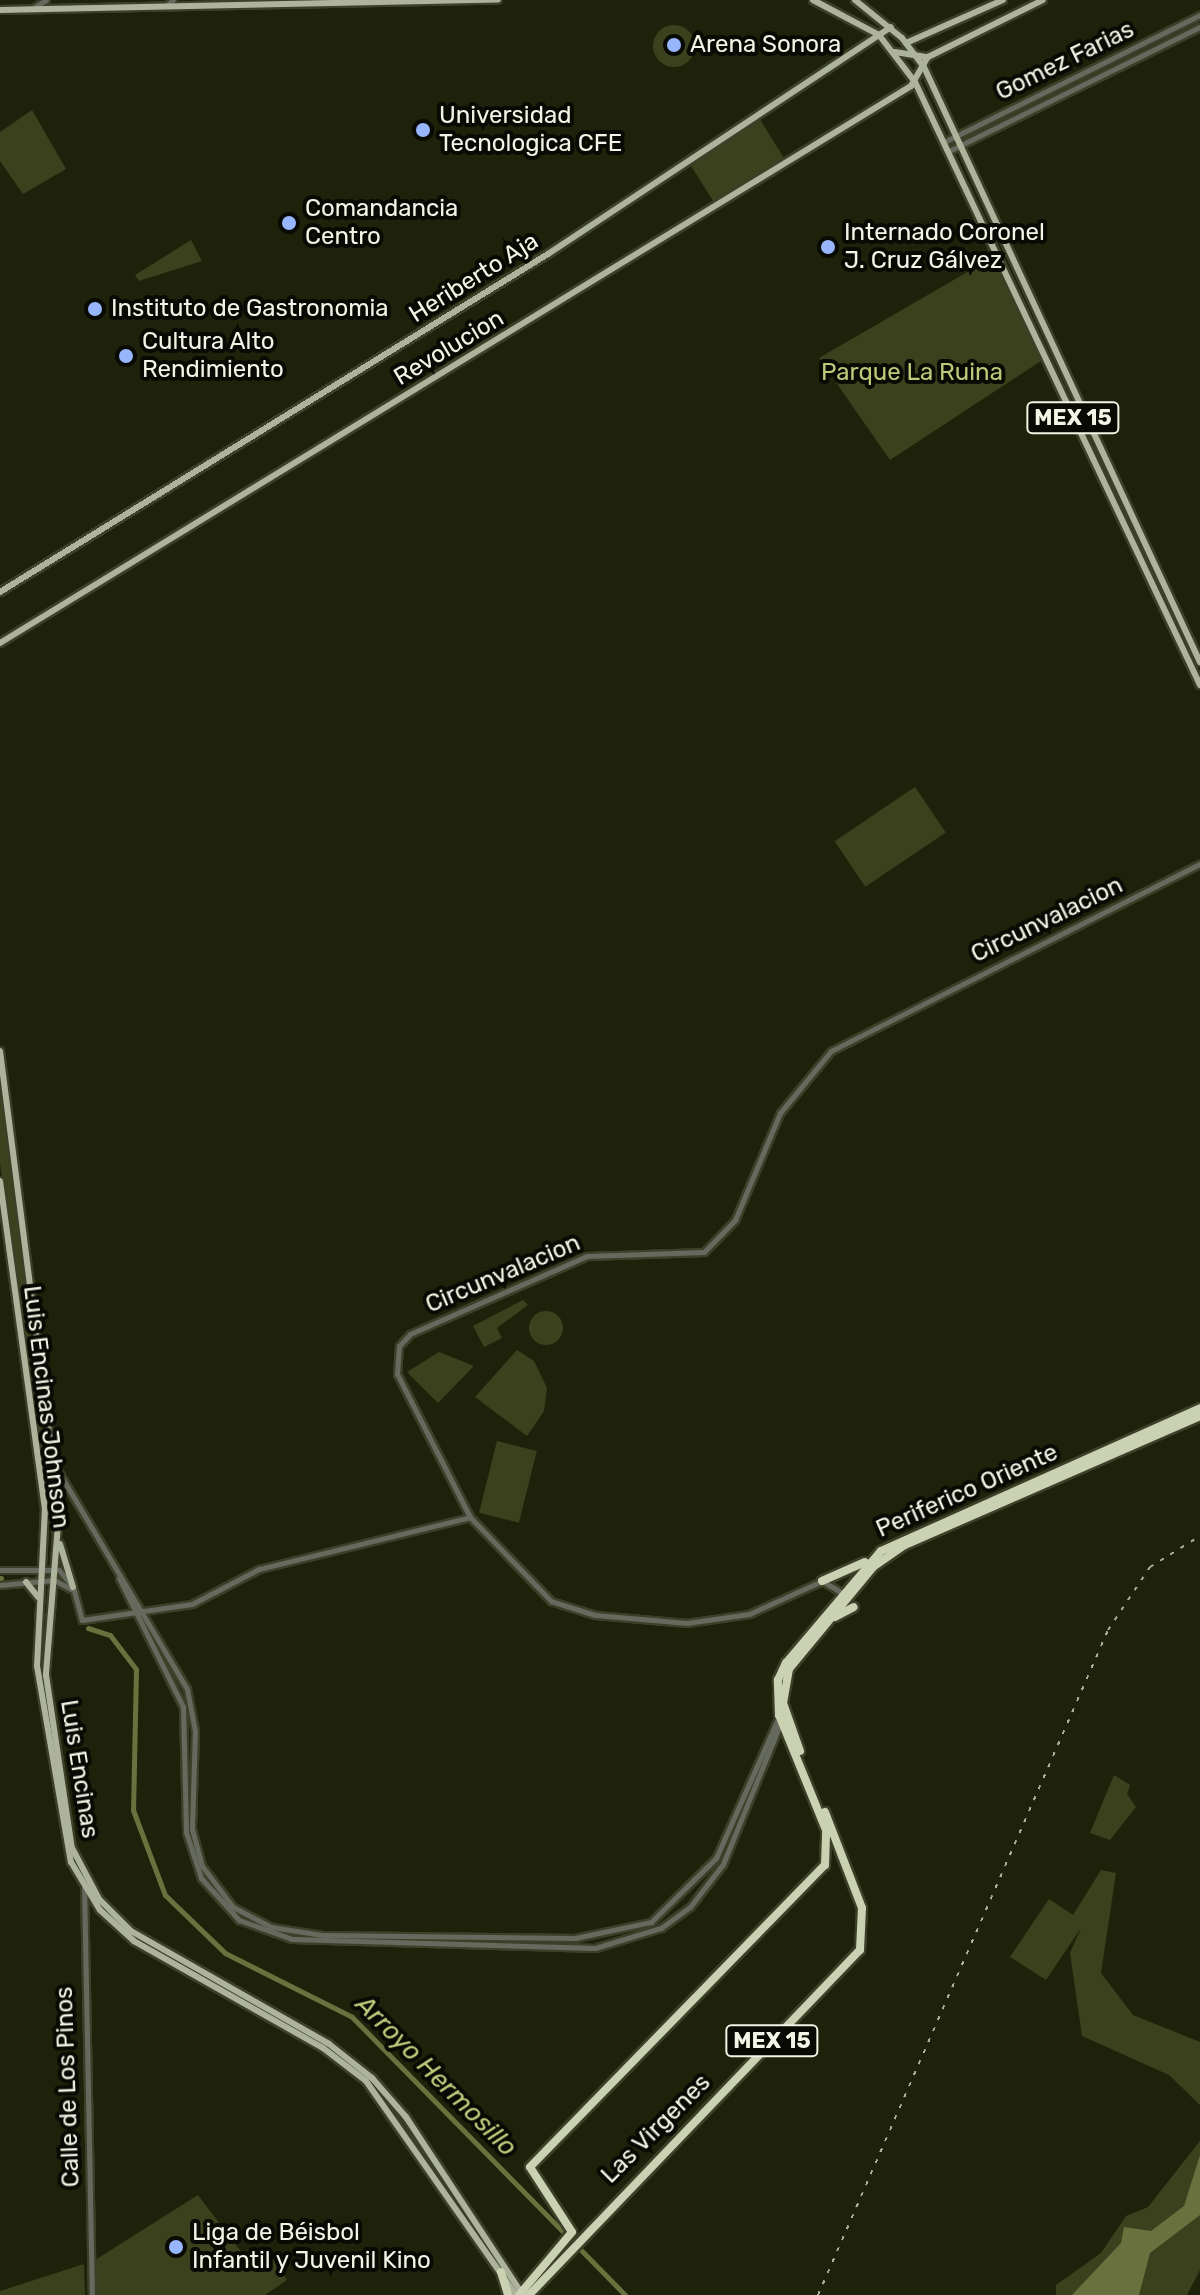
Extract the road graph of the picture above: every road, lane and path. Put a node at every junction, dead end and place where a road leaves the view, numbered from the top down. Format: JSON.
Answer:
{"nodes":[{"id":1,"x":46,"y":0,"type":"edge"},
{"id":2,"x":173,"y":0,"type":"edge"},
{"id":3,"x":498,"y":0,"type":"edge"},
{"id":4,"x":813,"y":0,"type":"edge"},
{"id":5,"x":855,"y":0,"type":"edge"},
{"id":6,"x":1003,"y":0,"type":"edge"},
{"id":7,"x":1043,"y":0,"type":"edge"},
{"id":8,"x":166,"y":6,"type":"junction"},
{"id":9,"x":33,"y":8,"type":"junction"},
{"id":10,"x":0,"y":10,"type":"edge"},
{"id":11,"x":1200,"y":15,"type":"edge"},
{"id":12,"x":891,"y":27,"type":"junction"},
{"id":13,"x":1200,"y":27,"type":"edge"},
{"id":14,"x":879,"y":35,"type":"junction"},
{"id":15,"x":906,"y":43,"type":"junction"},
{"id":16,"x":895,"y":52,"type":"junction"},
{"id":17,"x":928,"y":57,"type":"junction"},
{"id":18,"x":918,"y":58,"type":"junction"},
{"id":19,"x":924,"y":67,"type":"junction"},
{"id":20,"x":915,"y":82,"type":"junction"},
{"id":21,"x":957,"y":136,"type":"junction"},
{"id":22,"x":946,"y":141,"type":"junction"},
{"id":23,"x":961,"y":144,"type":"junction"},
{"id":24,"x":951,"y":150,"type":"junction"},
{"id":25,"x":0,"y":592,"type":"edge"},
{"id":26,"x":0,"y":643,"type":"edge"},
{"id":27,"x":1200,"y":662,"type":"edge"},
{"id":28,"x":1200,"y":685,"type":"edge"},
{"id":29,"x":1200,"y":864,"type":"edge"},
{"id":30,"x":0,"y":1051,"type":"edge"},
{"id":31,"x":0,"y":1181,"type":"edge"},
{"id":32,"x":1200,"y":1408,"type":"edge"},
{"id":33,"x":1200,"y":1416,"type":"edge"},
{"id":34,"x":54,"y":1464,"type":"junction"},
{"id":35,"x":470,"y":1517,"type":"junction"},
{"id":36,"x":60,"y":1544,"type":"junction"},
{"id":37,"x":866,"y":1562,"type":"junction"},
{"id":38,"x":43,"y":1567,"type":"junction"},
{"id":39,"x":56,"y":1569,"type":"junction"},
{"id":40,"x":3,"y":1570,"type":"edge"},
{"id":41,"x":119,"y":1577,"type":"junction"},
{"id":42,"x":41,"y":1580,"type":"junction"},
{"id":43,"x":54,"y":1580,"type":"junction"},
{"id":44,"x":822,"y":1581,"type":"junction"},
{"id":45,"x":26,"y":1582,"type":"junction"},
{"id":46,"x":9,"y":1584,"type":"junction"},
{"id":47,"x":0,"y":1585,"type":"edge"},
{"id":48,"x":74,"y":1590,"type":"junction"},
{"id":49,"x":845,"y":1595,"type":"junction"},
{"id":50,"x":38,"y":1597,"type":"junction"},
{"id":51,"x":854,"y":1607,"type":"dead end"},
{"id":52,"x":140,"y":1612,"type":"junction"},
{"id":53,"x":132,"y":1613,"type":"junction"},
{"id":54,"x":830,"y":1619,"type":"junction"},
{"id":55,"x":35,"y":1625,"type":"junction"},
{"id":56,"x":48,"y":1625,"type":"junction"},
{"id":57,"x":783,"y":1716,"type":"junction"},
{"id":58,"x":831,"y":1836,"type":"junction"},
{"id":59,"x":85,"y":1883,"type":"junction"},
{"id":60,"x":386,"y":1936,"type":"junction"},
{"id":61,"x":386,"y":1944,"type":"junction"},
{"id":62,"x":573,"y":2242,"type":"junction"},
{"id":63,"x":501,"y":2272,"type":"junction"},
{"id":64,"x":92,"y":2295,"type":"edge"},
{"id":65,"x":508,"y":2295,"type":"edge"},
{"id":66,"x":521,"y":2295,"type":"edge"}],
"edges":[{"from":1,"to":9,"type":"street"},
{"from":2,"to":8,"type":"street"},
{"from":3,"to":8,"type":"main road"},
{"from":4,"to":14,"type":"main road","number":"MEX 15"},
{"from":5,"to":12,"type":"main road","number":"MEX 15"},
{"from":6,"to":15,"type":"main road"},
{"from":7,"to":17,"type":"main road"},
{"from":8,"to":9,"type":"main road"},
{"from":9,"to":10,"type":"main road"},
{"from":11,"to":21,"type":"street","name":"Gomez Farias"},
{"from":12,"to":14,"type":"main road","name":"Heriberto Aja"},
{"from":12,"to":15,"type":"main road","number":"MEX 15"},
{"from":13,"to":23,"type":"street","name":"Gomez Farias"},
{"from":14,"to":16,"type":"main road","number":"MEX 15"},
{"from":14,"to":25,"type":"main road","name":"Heriberto Aja"},
{"from":15,"to":18,"type":"main road","number":"MEX 15"},
{"from":16,"to":18,"type":"main road"},
{"from":16,"to":20,"type":"main road","number":"MEX 15"},
{"from":17,"to":18,"type":"main road"},
{"from":17,"to":19,"type":"main road"},
{"from":18,"to":19,"type":"main road","number":"MEX 15"},
{"from":19,"to":20,"type":"main road"},
{"from":19,"to":21,"type":"main road","number":"MEX 15"},
{"from":20,"to":22,"type":"main road","number":"MEX 15"},
{"from":20,"to":26,"type":"main road","name":"Revolucion"},
{"from":21,"to":22,"type":"street","name":"Gomez Farias"},
{"from":21,"to":23,"type":"main road","number":"MEX 15"},
{"from":22,"to":24,"type":"main road","number":"MEX 15"},
{"from":23,"to":24,"type":"street","name":"Gomez Farias"},
{"from":23,"to":27,"type":"main road","number":"MEX 15"},
{"from":24,"to":28,"type":"main road","number":"MEX 15"},
{"from":29,"to":35,"type":"street","name":"Circunvalacion"},
{"from":30,"to":34,"type":"main road","name":"Luis Encinas"},
{"from":31,"to":38,"type":"main road","name":"Luis Encinas Johnson"},
{"from":32,"to":37,"type":"highway","name":"Periferico Oriente","number":"MEX 15"},
{"from":33,"to":49,"type":"highway","name":"Periferico Oriente","number":"MEX 15"},
{"from":34,"to":36,"type":"main road","name":"Luis Encinas"},
{"from":34,"to":41,"type":"street"},
{"from":35,"to":44,"type":"street","name":"Circunvalacion"},
{"from":35,"to":52,"type":"street"},
{"from":36,"to":39,"type":"main road","name":"Luis Encinas"},
{"from":36,"to":48,"type":"main road"},
{"from":37,"to":44,"type":"highway"},
{"from":37,"to":49,"type":"highway","name":"Periferico Oriente","number":"MEX 15"},
{"from":38,"to":39,"type":"street"},
{"from":38,"to":40,"type":"street"},
{"from":38,"to":42,"type":"main road","name":"Luis Encinas Johnson"},
{"from":39,"to":43,"type":"main road","name":"Luis Encinas"},
{"from":39,"to":48,"type":"street"},
{"from":40,"to":46,"type":"street"},
{"from":41,"to":52,"type":"street"},
{"from":41,"to":53,"type":"street"},
{"from":42,"to":43,"type":"street"},
{"from":42,"to":45,"type":"street"},
{"from":42,"to":50,"type":"main road","name":"Luis Encinas Johnson"},
{"from":43,"to":48,"type":"street"},
{"from":43,"to":56,"type":"main road","name":"Luis Encinas"},
{"from":44,"to":49,"type":"street"},
{"from":45,"to":46,"type":"street"},
{"from":45,"to":50,"type":"main road"},
{"from":46,"to":47,"type":"street"},
{"from":48,"to":53,"type":"street"},
{"from":49,"to":54,"type":"highway","name":"Periferico Oriente","number":"MEX 15"},
{"from":49,"to":57,"type":"highway","name":"Periferico Oriente","number":"MEX 15"},
{"from":50,"to":55,"type":"main road","name":"Luis Encinas Johnson"},
{"from":51,"to":54,"type":"highway"},
{"from":52,"to":53,"type":"street"},
{"from":52,"to":60,"type":"street"},
{"from":53,"to":61,"type":"street"},
{"from":54,"to":57,"type":"highway","name":"Periferico Oriente","number":"MEX 15"},
{"from":55,"to":56,"type":"main road"},
{"from":55,"to":56,"type":"main road"},
{"from":55,"to":59,"type":"main road","name":"Luis Encinas Johnson"},
{"from":56,"to":59,"type":"main road","name":"Luis Encinas"},
{"from":57,"to":58,"type":"highway","name":"Periferico Oriente","number":"MEX 15"},
{"from":57,"to":60,"type":"street"},
{"from":57,"to":61,"type":"street"},
{"from":58,"to":62,"type":"highway","name":"Las Virgenes","number":"MEX 15"},
{"from":58,"to":62,"type":"highway"},
{"from":59,"to":63,"type":"main road","name":"Luis Encinas Johnson"},
{"from":59,"to":64,"type":"street","name":"Calle de Los Pinos"},
{"from":59,"to":66,"type":"main road","name":"Luis Encinas"},
{"from":60,"to":61,"type":"street"},
{"from":62,"to":66,"type":"highway","number":"MEX 15"},
{"from":63,"to":65,"type":"highway"},
{"from":63,"to":66,"type":"main road","name":"Luis Encinas Johnson"}]}
